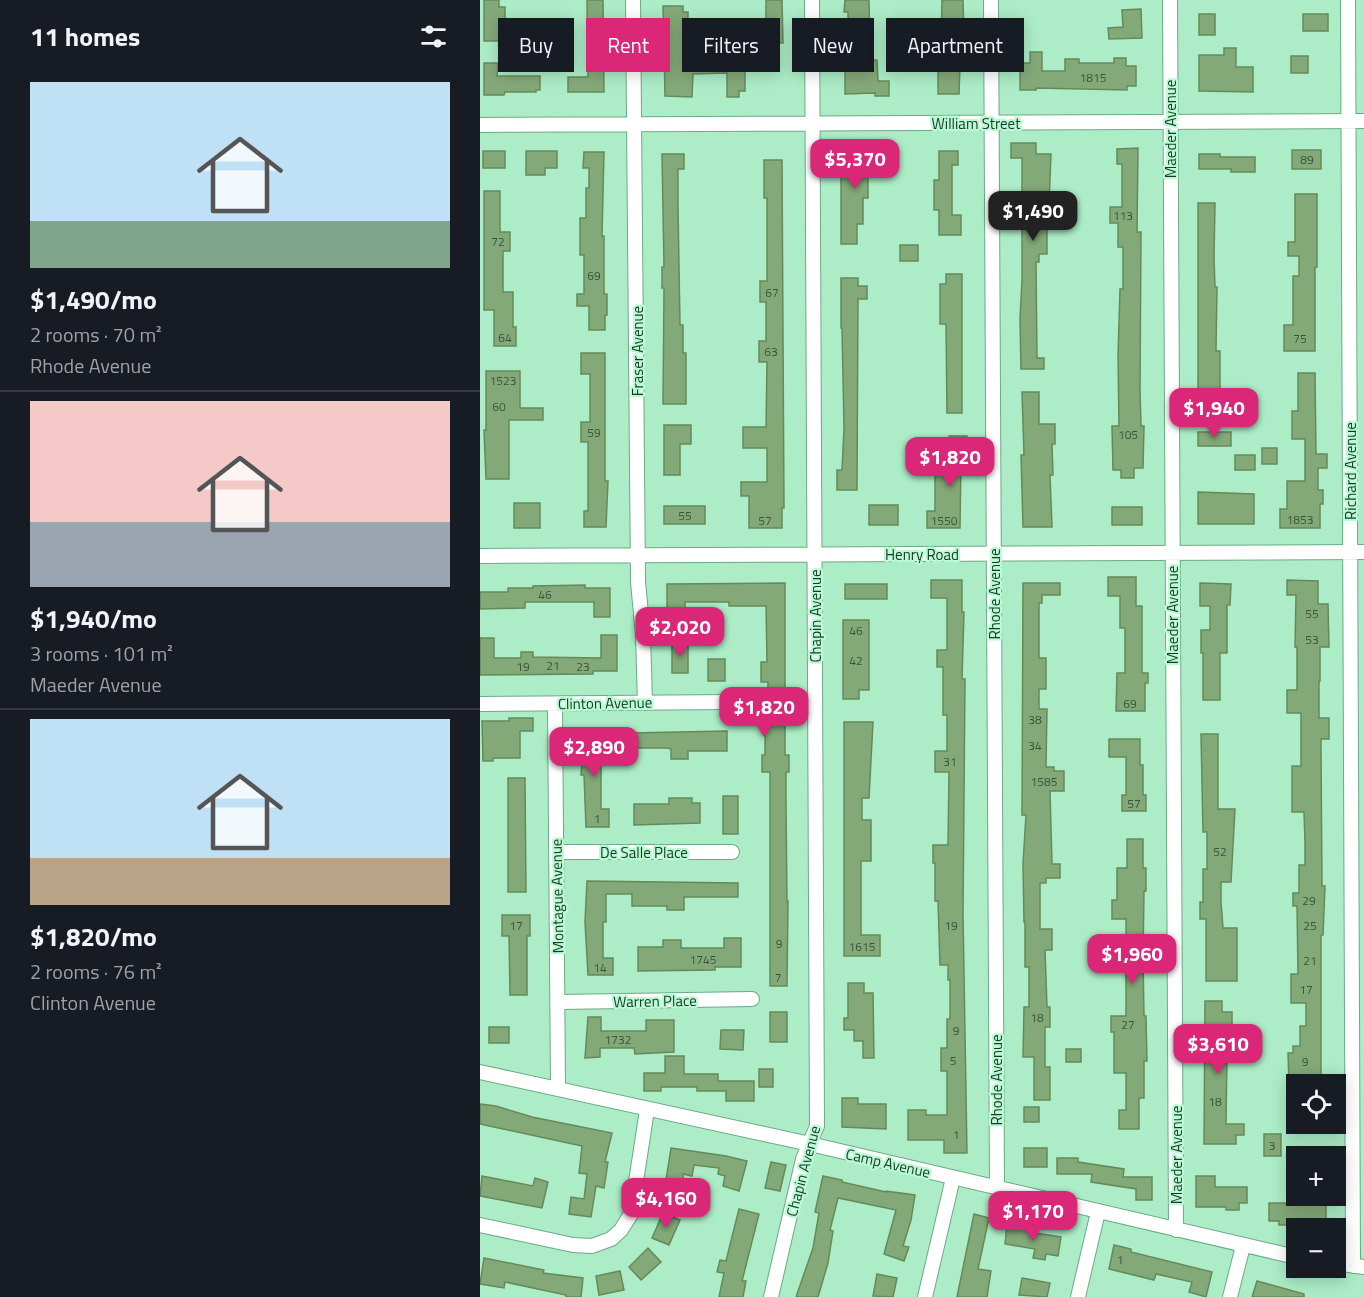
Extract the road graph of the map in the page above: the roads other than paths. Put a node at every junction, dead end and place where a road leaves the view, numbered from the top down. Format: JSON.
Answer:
{"nodes":[{"id":1,"x":633,"y":0,"type":"edge"},
{"id":2,"x":812,"y":0,"type":"edge"},
{"id":3,"x":991,"y":0,"type":"edge"},
{"id":4,"x":1170,"y":0,"type":"edge"},
{"id":5,"x":1348,"y":0,"type":"edge"},
{"id":6,"x":1348,"y":121,"type":"junction"},
{"id":7,"x":1364,"y":121,"type":"edge"},
{"id":8,"x":1170,"y":122,"type":"junction"},
{"id":9,"x":813,"y":123,"type":"junction"},
{"id":10,"x":992,"y":123,"type":"junction"},
{"id":11,"x":635,"y":124,"type":"junction"},
{"id":12,"x":480,"y":125,"type":"edge"},
{"id":13,"x":1357,"y":552,"type":"edge"},
{"id":14,"x":1172,"y":553,"type":"junction"},
{"id":15,"x":994,"y":554,"type":"junction"},
{"id":16,"x":638,"y":555,"type":"junction"},
{"id":17,"x":815,"y":555,"type":"junction"},
{"id":18,"x":480,"y":556,"type":"edge"},
{"id":19,"x":731,"y":702,"type":"dead end"},
{"id":20,"x":645,"y":703,"type":"junction"},
{"id":21,"x":555,"y":704,"type":"junction"},
{"id":22,"x":480,"y":705,"type":"edge"},
{"id":23,"x":556,"y":852,"type":"junction"},
{"id":24,"x":732,"y":852,"type":"dead end"},
{"id":25,"x":752,"y":999,"type":"dead end"},
{"id":26,"x":559,"y":1002,"type":"junction"},
{"id":27,"x":480,"y":1072,"type":"edge"},
{"id":28,"x":558,"y":1089,"type":"junction"},
{"id":29,"x":647,"y":1110,"type":"junction"},
{"id":30,"x":810,"y":1144,"type":"junction"},
{"id":31,"x":953,"y":1178,"type":"junction"},
{"id":32,"x":997,"y":1188,"type":"junction"},
{"id":33,"x":1098,"y":1212,"type":"junction"},
{"id":34,"x":480,"y":1225,"type":"edge"},
{"id":35,"x":1176,"y":1230,"type":"junction"},
{"id":36,"x":1242,"y":1246,"type":"junction"},
{"id":37,"x":1286,"y":1255,"type":"edge"},
{"id":38,"x":1358,"y":1266,"type":"edge"},
{"id":39,"x":771,"y":1297,"type":"edge"},
{"id":40,"x":925,"y":1297,"type":"edge"},
{"id":41,"x":1078,"y":1297,"type":"edge"},
{"id":42,"x":1230,"y":1297,"type":"edge"}],
"edges":[{"from":1,"to":11,"type":"street","name":"Fraser Avenue"},
{"from":2,"to":9,"type":"street","name":"Chapin Avenue"},
{"from":3,"to":10,"type":"street","name":"Rhode Avenue"},
{"from":4,"to":8,"type":"street","name":"Maeder Avenue"},
{"from":5,"to":6,"type":"street","name":"Richard Avenue"},
{"from":6,"to":7,"type":"street","name":"William Street"},
{"from":6,"to":8,"type":"street","name":"William Street"},
{"from":6,"to":13,"type":"street","name":"Richard Avenue"},
{"from":8,"to":10,"type":"street","name":"William Street"},
{"from":8,"to":14,"type":"street","name":"Maeder Avenue"},
{"from":9,"to":10,"type":"street","name":"William Street"},
{"from":9,"to":11,"type":"street","name":"William Street"},
{"from":9,"to":17,"type":"street","name":"Chapin Avenue"},
{"from":10,"to":15,"type":"street","name":"Rhode Avenue"},
{"from":11,"to":12,"type":"street","name":"William Street"},
{"from":11,"to":16,"type":"street","name":"Fraser Avenue"},
{"from":13,"to":14,"type":"street","name":"Henry Road"},
{"from":13,"to":38,"type":"street","name":"Richard Avenue"},
{"from":14,"to":15,"type":"street","name":"Henry Road"},
{"from":14,"to":35,"type":"street","name":"Maeder Avenue"},
{"from":15,"to":17,"type":"street","name":"Henry Road"},
{"from":15,"to":32,"type":"street","name":"Rhode Avenue"},
{"from":16,"to":17,"type":"street","name":"Henry Road"},
{"from":16,"to":18,"type":"street","name":"Henry Road"},
{"from":16,"to":20,"type":"street","name":"Fraser Avenue"},
{"from":17,"to":30,"type":"street","name":"Chapin Avenue"},
{"from":19,"to":20,"type":"street","name":"Clinton Avenue"},
{"from":20,"to":21,"type":"street","name":"Clinton Avenue"},
{"from":21,"to":22,"type":"street","name":"Clinton Avenue"},
{"from":21,"to":23,"type":"street","name":"Montague Avenue"},
{"from":23,"to":24,"type":"street","name":"De Salle Place"},
{"from":23,"to":26,"type":"street","name":"Montague Avenue"},
{"from":25,"to":26,"type":"street","name":"Warren Place"},
{"from":26,"to":28,"type":"street","name":"Montague Avenue"},
{"from":27,"to":28,"type":"street","name":"Camp Avenue"},
{"from":28,"to":29,"type":"street","name":"Camp Avenue"},
{"from":29,"to":30,"type":"street","name":"Camp Avenue"},
{"from":29,"to":34,"type":"street"},
{"from":30,"to":31,"type":"street","name":"Camp Avenue"},
{"from":30,"to":39,"type":"street","name":"Chapin Avenue"},
{"from":31,"to":32,"type":"street","name":"Camp Avenue"},
{"from":31,"to":40,"type":"street"},
{"from":32,"to":33,"type":"street","name":"Camp Avenue"},
{"from":33,"to":35,"type":"street","name":"Camp Avenue"},
{"from":33,"to":41,"type":"street"},
{"from":35,"to":36,"type":"street","name":"Camp Avenue"},
{"from":36,"to":37,"type":"street","name":"Camp Avenue"},
{"from":36,"to":42,"type":"street"}]}
